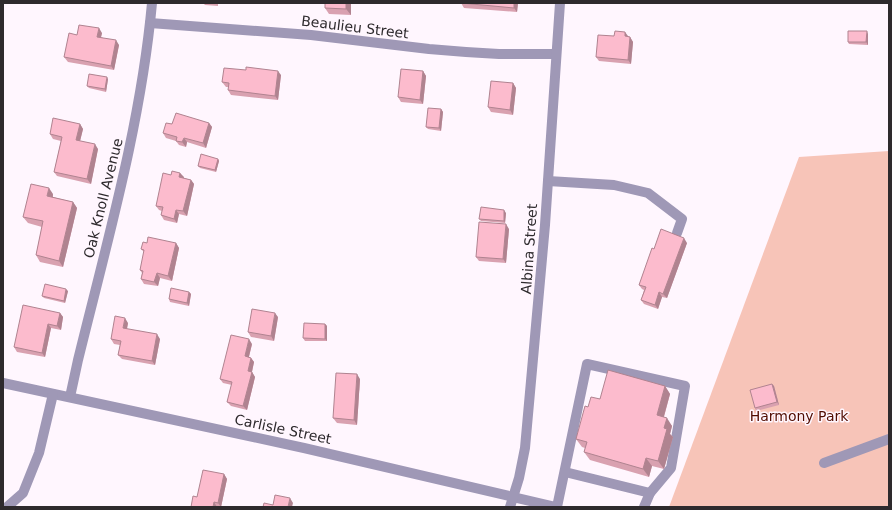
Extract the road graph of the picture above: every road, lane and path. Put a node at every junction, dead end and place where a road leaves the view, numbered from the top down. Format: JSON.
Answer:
{"nodes":[{"id":1,"x":152,"y":3,"type":"edge"},
{"id":2,"x":560,"y":3,"type":"edge"},
{"id":3,"x":150,"y":23,"type":"junction"},
{"id":4,"x":556,"y":54,"type":"junction"},
{"id":5,"x":548,"y":181,"type":"junction"},
{"id":6,"x":676,"y":232,"type":"dead end"},
{"id":7,"x":3,"y":383,"type":"edge"},
{"id":8,"x":53,"y":394,"type":"junction"},
{"id":9,"x":70,"y":398,"type":"junction"},
{"id":10,"x":889,"y":439,"type":"edge"},
{"id":11,"x":824,"y":462,"type":"dead end"},
{"id":12,"x":565,"y":472,"type":"junction"},
{"id":13,"x":650,"y":493,"type":"junction"},
{"id":14,"x":513,"y":496,"type":"junction"},
{"id":15,"x":7,"y":507,"type":"edge"},
{"id":16,"x":510,"y":507,"type":"edge"},
{"id":17,"x":557,"y":507,"type":"edge"},
{"id":18,"x":644,"y":507,"type":"edge"}],
"edges":[{"from":1,"to":3,"type":"street","name":"Oak Knoll Avenue"},
{"from":2,"to":4,"type":"street","name":"Albina Street"},
{"from":3,"to":4,"type":"street","name":"Beaulieu Street"},
{"from":3,"to":9,"type":"street","name":"Oak Knoll Avenue"},
{"from":4,"to":5,"type":"street","name":"Albina Street"},
{"from":5,"to":6,"type":"street"},
{"from":5,"to":14,"type":"street","name":"Albina Street"},
{"from":7,"to":8,"type":"street","name":"Carlisle Street"},
{"from":8,"to":9,"type":"street","name":"Carlisle Street"},
{"from":8,"to":15,"type":"street"},
{"from":9,"to":14,"type":"street","name":"Carlisle Street"},
{"from":10,"to":11,"type":"street"},
{"from":12,"to":13,"type":"street"},
{"from":12,"to":13,"type":"street"},
{"from":12,"to":17,"type":"street"},
{"from":13,"to":18,"type":"street"},
{"from":14,"to":16,"type":"street","name":"Albina Street"},
{"from":14,"to":17,"type":"street","name":"Carlisle Street"}]}
